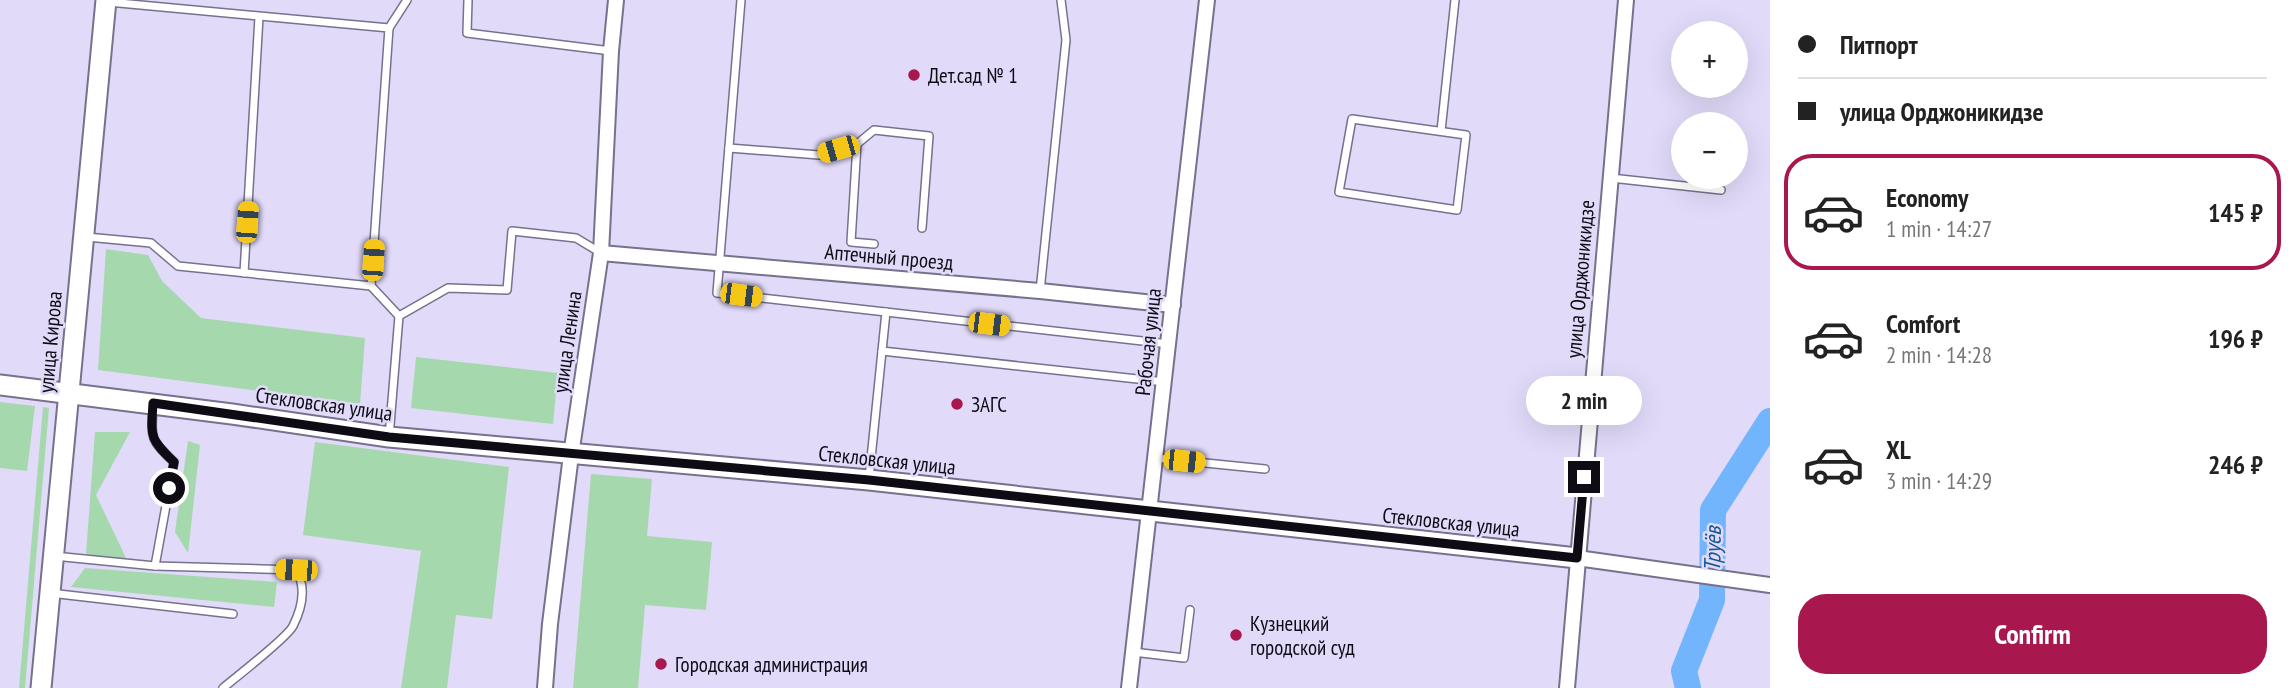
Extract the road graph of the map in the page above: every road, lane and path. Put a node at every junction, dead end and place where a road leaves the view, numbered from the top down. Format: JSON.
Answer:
{"nodes":[{"id":1,"x":407,"y":0,"type":"edge"},
{"id":2,"x":468,"y":0,"type":"edge"},
{"id":3,"x":616,"y":0,"type":"edge"},
{"id":4,"x":741,"y":0,"type":"edge"},
{"id":5,"x":1060,"y":0,"type":"edge"},
{"id":6,"x":1207,"y":0,"type":"edge"},
{"id":7,"x":1455,"y":0,"type":"edge"},
{"id":8,"x":1626,"y":0,"type":"edge"},
{"id":9,"x":106,"y":1,"type":"edge"},
{"id":10,"x":259,"y":16,"type":"junction"},
{"id":11,"x":389,"y":28,"type":"junction"},
{"id":12,"x":611,"y":51,"type":"junction"},
{"id":13,"x":1441,"y":131,"type":"junction"},
{"id":14,"x":857,"y":144,"type":"junction"},
{"id":15,"x":729,"y":148,"type":"junction"},
{"id":16,"x":1610,"y":178,"type":"junction"},
{"id":17,"x":1721,"y":190,"type":"dead end"},
{"id":18,"x":922,"y":228,"type":"dead end"},
{"id":19,"x":82,"y":236,"type":"junction"},
{"id":20,"x":874,"y":244,"type":"dead end"},
{"id":21,"x":601,"y":253,"type":"junction"},
{"id":22,"x":719,"y":263,"type":"junction"},
{"id":23,"x":244,"y":273,"type":"junction"},
{"id":24,"x":371,"y":286,"type":"junction"},
{"id":25,"x":1040,"y":291,"type":"junction"},
{"id":26,"x":1173,"y":305,"type":"junction"},
{"id":27,"x":886,"y":312,"type":"junction"},
{"id":28,"x":400,"y":316,"type":"junction"},
{"id":29,"x":1169,"y":344,"type":"junction"},
{"id":30,"x":882,"y":351,"type":"junction"},
{"id":31,"x":1165,"y":382,"type":"junction"},
{"id":32,"x":0,"y":385,"type":"edge"},
{"id":33,"x":68,"y":392,"type":"junction"},
{"id":34,"x":153,"y":403,"type":"junction"},
{"id":35,"x":389,"y":437,"type":"junction"},
{"id":36,"x":571,"y":455,"type":"junction"},
{"id":37,"x":1156,"y":458,"type":"junction"},
{"id":38,"x":1265,"y":469,"type":"dead end"},
{"id":39,"x":869,"y":480,"type":"junction"},
{"id":40,"x":1150,"y":513,"type":"junction"},
{"id":41,"x":53,"y":556,"type":"junction"},
{"id":42,"x":1577,"y":558,"type":"junction"},
{"id":43,"x":155,"y":566,"type":"junction"},
{"id":44,"x":1770,"y":585,"type":"edge"},
{"id":45,"x":50,"y":593,"type":"junction"},
{"id":46,"x":1190,"y":610,"type":"dead end"},
{"id":47,"x":233,"y":614,"type":"dead end"},
{"id":48,"x":1133,"y":652,"type":"junction"},
{"id":49,"x":41,"y":688,"type":"edge"},
{"id":50,"x":223,"y":688,"type":"edge"},
{"id":51,"x":545,"y":688,"type":"edge"},
{"id":52,"x":1129,"y":688,"type":"edge"},
{"id":53,"x":1567,"y":688,"type":"edge"}],
"edges":[{"from":1,"to":11,"type":"lane"},
{"from":2,"to":12,"type":"lane"},
{"from":3,"to":12,"type":"street","name":"улица Ленина"},
{"from":4,"to":15,"type":"lane"},
{"from":5,"to":25,"type":"lane"},
{"from":6,"to":26,"type":"street","name":"Рабочая улица"},
{"from":7,"to":13,"type":"lane"},
{"from":8,"to":16,"type":"street","name":"улица Орджоникидзе"},
{"from":9,"to":10,"type":"lane"},
{"from":9,"to":19,"type":"street","name":"улица Кирова"},
{"from":10,"to":11,"type":"lane"},
{"from":10,"to":23,"type":"lane"},
{"from":11,"to":24,"type":"lane"},
{"from":12,"to":21,"type":"street","name":"улица Ленина"},
{"from":13,"to":13,"type":"lane"},
{"from":14,"to":15,"type":"lane"},
{"from":14,"to":18,"type":"lane"},
{"from":14,"to":20,"type":"lane"},
{"from":15,"to":22,"type":"lane"},
{"from":16,"to":17,"type":"lane"},
{"from":16,"to":42,"type":"street","name":"улица Орджоникидзе"},
{"from":19,"to":23,"type":"lane"},
{"from":19,"to":33,"type":"street","name":"улица Кирова"},
{"from":21,"to":22,"type":"street","name":"Аптечный проезд"},
{"from":21,"to":28,"type":"lane"},
{"from":21,"to":36,"type":"street","name":"улица Ленина"},
{"from":22,"to":25,"type":"street","name":"Аптечный проезд"},
{"from":22,"to":27,"type":"lane"},
{"from":23,"to":24,"type":"lane"},
{"from":24,"to":28,"type":"lane"},
{"from":25,"to":26,"type":"street","name":"Аптечный проезд"},
{"from":26,"to":29,"type":"street","name":"Рабочая улица"},
{"from":27,"to":29,"type":"lane"},
{"from":27,"to":30,"type":"lane"},
{"from":28,"to":35,"type":"lane"},
{"from":29,"to":31,"type":"street","name":"Рабочая улица"},
{"from":30,"to":31,"type":"lane"},
{"from":30,"to":39,"type":"lane"},
{"from":31,"to":37,"type":"street","name":"Рабочая улица"},
{"from":32,"to":33,"type":"street","name":"Стекловская улица"},
{"from":33,"to":34,"type":"street","name":"Стекловская улица"},
{"from":33,"to":41,"type":"street","name":"улица Кирова"},
{"from":34,"to":35,"type":"street","name":"Стекловская улица"},
{"from":34,"to":43,"type":"lane"},
{"from":35,"to":36,"type":"street","name":"Стекловская улица"},
{"from":36,"to":39,"type":"street","name":"Стекловская улица"},
{"from":36,"to":51,"type":"street","name":"улица Ленина"},
{"from":37,"to":38,"type":"lane"},
{"from":37,"to":40,"type":"street","name":"Рабочая улица"},
{"from":39,"to":40,"type":"street","name":"Стекловская улица"},
{"from":40,"to":42,"type":"street","name":"Стекловская улица"},
{"from":40,"to":48,"type":"street","name":"Рабочая улица"},
{"from":41,"to":43,"type":"lane"},
{"from":41,"to":45,"type":"street","name":"улица Кирова"},
{"from":42,"to":44,"type":"street","name":"Стекловская улица"},
{"from":42,"to":53,"type":"street","name":"улица Орджоникидзе"},
{"from":43,"to":50,"type":"lane"},
{"from":45,"to":47,"type":"lane"},
{"from":45,"to":49,"type":"street","name":"улица Кирова"},
{"from":46,"to":48,"type":"lane"},
{"from":48,"to":52,"type":"street","name":"Рабочая улица"}]}
